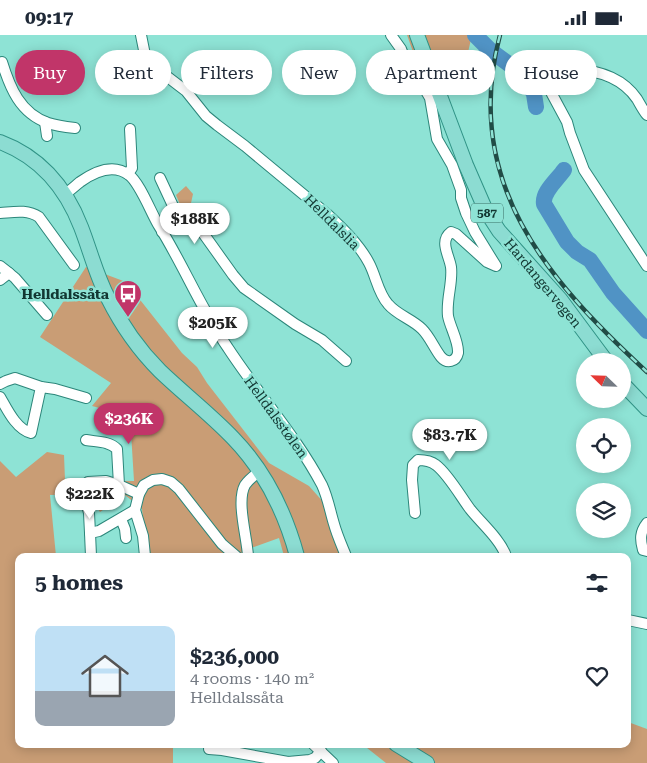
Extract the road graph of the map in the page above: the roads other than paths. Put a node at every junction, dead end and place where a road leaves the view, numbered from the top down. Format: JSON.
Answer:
{"nodes":[{"id":1,"x":141,"y":35,"type":"edge"},
{"id":2,"x":391,"y":35,"type":"edge"},
{"id":3,"x":417,"y":35,"type":"edge"},
{"id":4,"x":2,"y":62,"type":"dead end"},
{"id":5,"x":647,"y":115,"type":"edge"},
{"id":6,"x":45,"y":122,"type":"junction"},
{"id":7,"x":75,"y":128,"type":"dead end"},
{"id":8,"x":130,"y":129,"type":"dead end"},
{"id":9,"x":47,"y":136,"type":"dead end"},
{"id":10,"x":0,"y":142,"type":"edge"},
{"id":11,"x":128,"y":175,"type":"junction"},
{"id":12,"x":160,"y":178,"type":"dead end"},
{"id":13,"x":65,"y":194,"type":"junction"},
{"id":14,"x":481,"y":199,"type":"junction"},
{"id":15,"x":463,"y":205,"type":"junction"},
{"id":16,"x":0,"y":213,"type":"edge"},
{"id":17,"x":180,"y":221,"type":"junction"},
{"id":18,"x":162,"y":232,"type":"junction"},
{"id":19,"x":74,"y":265,"type":"dead end"},
{"id":20,"x":0,"y":266,"type":"edge"},
{"id":21,"x":647,"y":266,"type":"edge"},
{"id":22,"x":9,"y":273,"type":"junction"},
{"id":23,"x":0,"y":280,"type":"edge"},
{"id":24,"x":47,"y":315,"type":"dead end"},
{"id":25,"x":600,"y":353,"type":"edge"},
{"id":26,"x":346,"y":361,"type":"dead end"},
{"id":27,"x":0,"y":384,"type":"edge"},
{"id":28,"x":41,"y":387,"type":"junction"},
{"id":29,"x":631,"y":392,"type":"edge"},
{"id":30,"x":0,"y":397,"type":"edge"},
{"id":31,"x":86,"y":398,"type":"dead end"},
{"id":32,"x":647,"y":409,"type":"edge"},
{"id":33,"x":86,"y":441,"type":"dead end"},
{"id":34,"x":260,"y":471,"type":"junction"},
{"id":35,"x":88,"y":482,"type":"dead end"},
{"id":36,"x":119,"y":485,"type":"junction"},
{"id":37,"x":139,"y":494,"type":"junction"},
{"id":38,"x":84,"y":497,"type":"dead end"},
{"id":39,"x":135,"y":510,"type":"junction"},
{"id":40,"x":415,"y":513,"type":"dead end"},
{"id":41,"x":121,"y":519,"type":"junction"},
{"id":42,"x":647,"y":523,"type":"edge"},
{"id":43,"x":90,"y":533,"type":"junction"},
{"id":44,"x":126,"y":538,"type":"dead end"},
{"id":45,"x":647,"y":551,"type":"edge"},
{"id":46,"x":90,"y":553,"type":"edge"},
{"id":47,"x":145,"y":553,"type":"edge"},
{"id":48,"x":232,"y":553,"type":"edge"},
{"id":49,"x":248,"y":553,"type":"edge"},
{"id":50,"x":296,"y":553,"type":"edge"},
{"id":51,"x":345,"y":553,"type":"edge"},
{"id":52,"x":504,"y":553,"type":"edge"},
{"id":53,"x":631,"y":621,"type":"edge"},
{"id":54,"x":647,"y":624,"type":"edge"},
{"id":55,"x":318,"y":748,"type":"edge"},
{"id":56,"x":403,"y":748,"type":"edge"},
{"id":57,"x":209,"y":749,"type":"dead end"},
{"id":58,"x":321,"y":751,"type":"junction"},
{"id":59,"x":334,"y":763,"type":"edge"},
{"id":60,"x":427,"y":763,"type":"edge"}],
"edges":[{"from":1,"to":15,"type":"street","name":"Helldalslia"},
{"from":2,"to":15,"type":"street","name":"Helldalslia"},
{"from":3,"to":14,"type":"main road","name":"Hardangervegen","number":"587"},
{"from":4,"to":6,"type":"street"},
{"from":5,"to":21,"type":"street"},
{"from":6,"to":7,"type":"street"},
{"from":6,"to":9,"type":"street"},
{"from":8,"to":11,"type":"street"},
{"from":10,"to":13,"type":"main road"},
{"from":11,"to":13,"type":"street"},
{"from":11,"to":18,"type":"street","name":"Helldalsstølen"},
{"from":12,"to":17,"type":"street"},
{"from":13,"to":34,"type":"main road"},
{"from":14,"to":15,"type":"street"},
{"from":14,"to":25,"type":"main road","name":"Hardangervegen","number":"587"},
{"from":16,"to":19,"type":"street"},
{"from":17,"to":18,"type":"street"},
{"from":17,"to":26,"type":"street"},
{"from":18,"to":51,"type":"street","name":"Helldalsstølen"},
{"from":20,"to":22,"type":"street"},
{"from":22,"to":23,"type":"street"},
{"from":22,"to":24,"type":"street"},
{"from":27,"to":28,"type":"street"},
{"from":28,"to":30,"type":"street"},
{"from":28,"to":31,"type":"street"},
{"from":29,"to":32,"type":"main road"},
{"from":33,"to":36,"type":"street"},
{"from":34,"to":49,"type":"street"},
{"from":34,"to":50,"type":"main road"},
{"from":35,"to":36,"type":"street"},
{"from":36,"to":37,"type":"street"},
{"from":37,"to":39,"type":"street"},
{"from":37,"to":48,"type":"street"},
{"from":38,"to":43,"type":"street"},
{"from":39,"to":41,"type":"street"},
{"from":39,"to":47,"type":"street"},
{"from":40,"to":52,"type":"street"},
{"from":41,"to":43,"type":"street"},
{"from":41,"to":44,"type":"street"},
{"from":42,"to":45,"type":"street"},
{"from":43,"to":46,"type":"street"},
{"from":53,"to":54,"type":"street"},
{"from":55,"to":58,"type":"street"},
{"from":56,"to":60,"type":"main road"},
{"from":57,"to":58,"type":"street"},
{"from":58,"to":59,"type":"street"}]}
